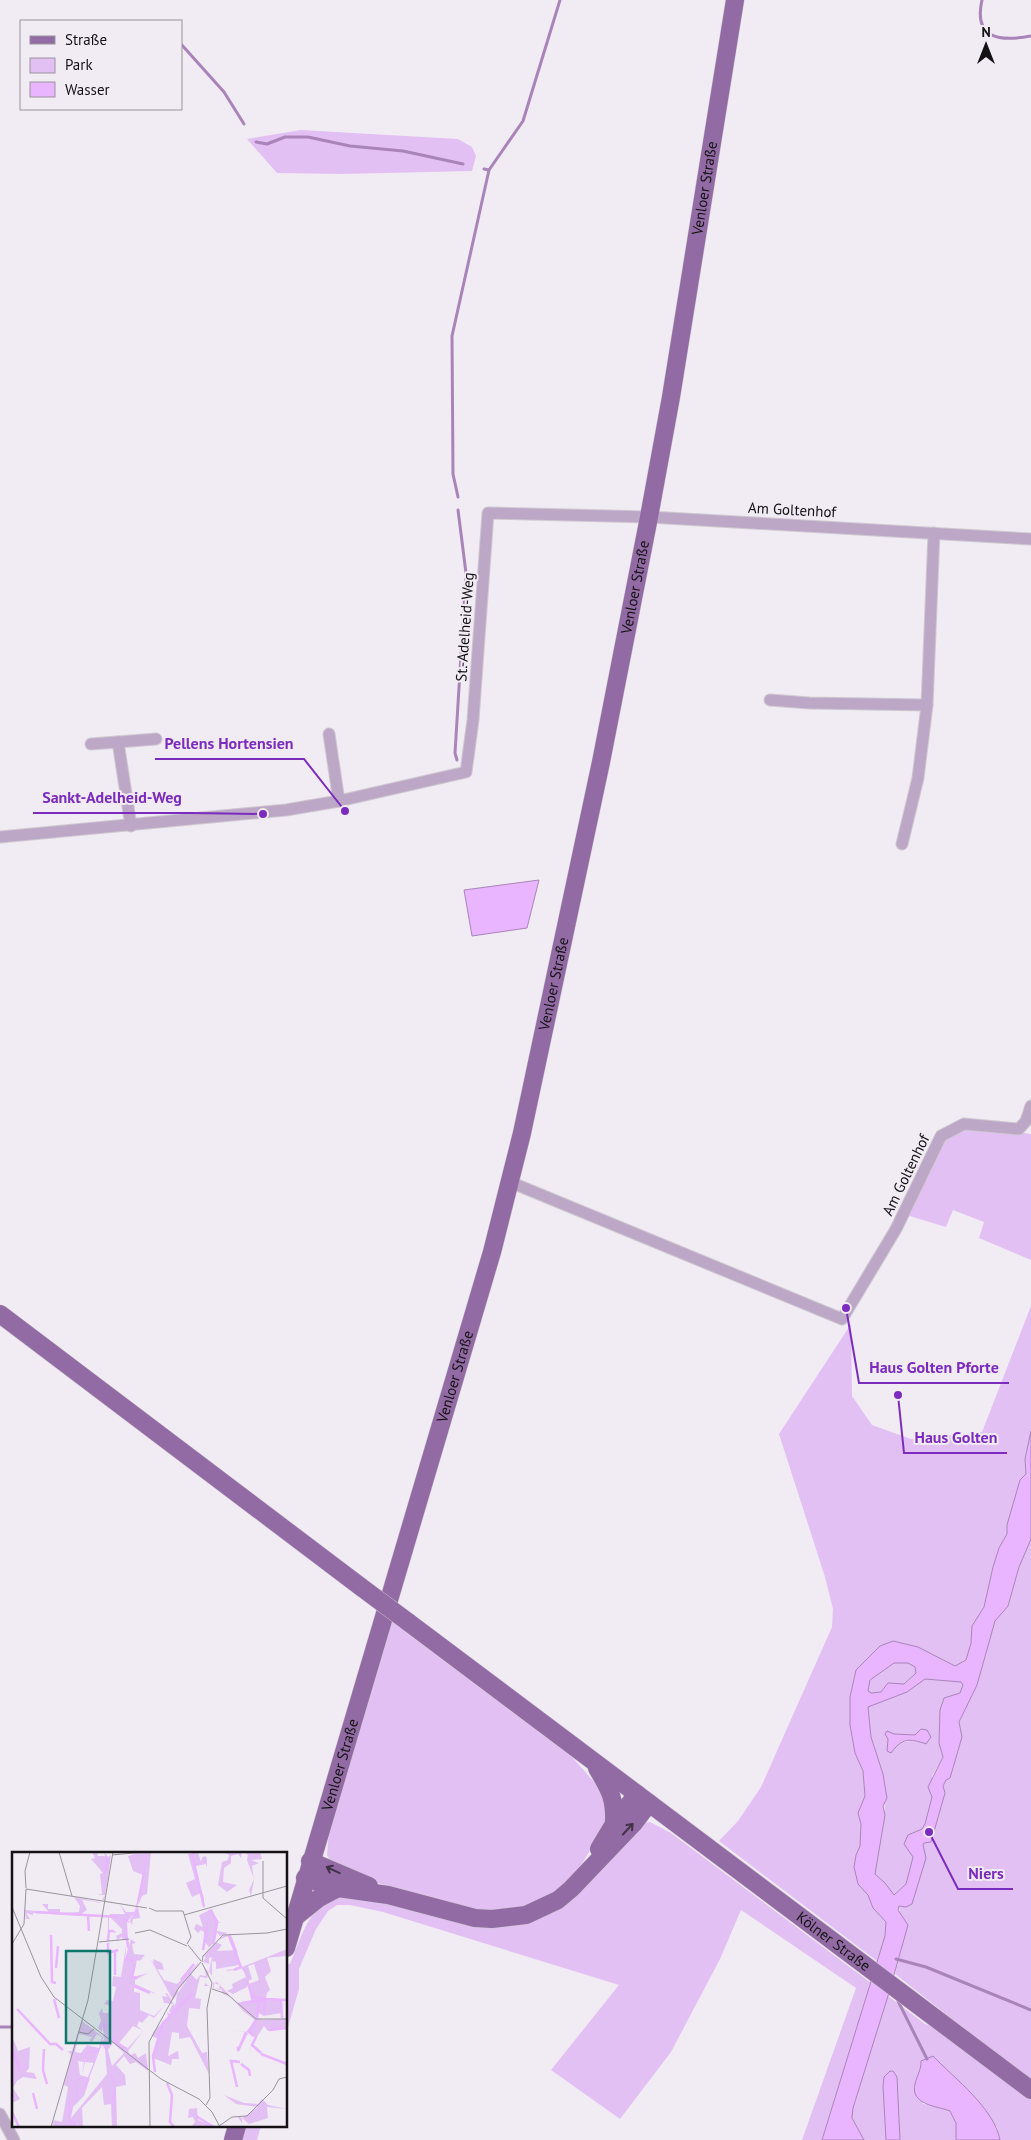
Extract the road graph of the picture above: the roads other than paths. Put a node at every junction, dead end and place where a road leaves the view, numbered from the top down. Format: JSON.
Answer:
{"nodes":[{"id":1,"x":735,"y":0,"type":"edge"},
{"id":2,"x":649,"y":517,"type":"junction"},
{"id":3,"x":934,"y":533,"type":"junction"},
{"id":4,"x":1031,"y":539,"type":"edge"},
{"id":5,"x":770,"y":700,"type":"dead end"},
{"id":6,"x":927,"y":705,"type":"junction"},
{"id":7,"x":329,"y":734,"type":"dead end"},
{"id":8,"x":156,"y":739,"type":"dead end"},
{"id":9,"x":118,"y":742,"type":"junction"},
{"id":10,"x":91,"y":744,"type":"dead end"},
{"id":11,"x":339,"y":801,"type":"junction"},
{"id":12,"x":132,"y":826,"type":"junction"},
{"id":13,"x":0,"y":837,"type":"edge"},
{"id":14,"x":902,"y":844,"type":"dead end"},
{"id":15,"x":1031,"y":1106,"type":"edge"},
{"id":16,"x":510,"y":1182,"type":"junction"},
{"id":17,"x":0,"y":1314,"type":"edge"},
{"id":18,"x":593,"y":1761,"type":"junction"},
{"id":19,"x":643,"y":1798,"type":"junction"},
{"id":20,"x":614,"y":1824,"type":"junction"},
{"id":21,"x":310,"y":1861,"type":"junction"},
{"id":22,"x":583,"y":1877,"type":"junction"},
{"id":23,"x":305,"y":1878,"type":"junction"},
{"id":24,"x":338,"y":1888,"type":"junction"},
{"id":25,"x":388,"y":1895,"type":"junction"},
{"id":26,"x":294,"y":1918,"type":"junction"},
{"id":27,"x":288,"y":1940,"type":"edge"},
{"id":28,"x":1031,"y":2090,"type":"edge"},
{"id":29,"x":0,"y":2114,"type":"edge"},
{"id":30,"x":14,"y":2140,"type":"edge"}],
"edges":[{"from":1,"to":2,"type":"main road","name":"Venloer Straße"},
{"from":2,"to":3,"type":"street","name":"Am Goltenhof"},
{"from":2,"to":11,"type":"street","name":"St.-Adelheid-Weg"},
{"from":2,"to":16,"type":"main road","name":"Venloer Straße"},
{"from":3,"to":4,"type":"street","name":"Am Goltenhof"},
{"from":3,"to":6,"type":"street"},
{"from":5,"to":6,"type":"street"},
{"from":6,"to":14,"type":"street"},
{"from":7,"to":11,"type":"street"},
{"from":8,"to":9,"type":"street"},
{"from":9,"to":10,"type":"street"},
{"from":9,"to":12,"type":"street"},
{"from":11,"to":12,"type":"street","name":"St.-Adelheid-Weg"},
{"from":12,"to":13,"type":"street","name":"St.-Adelheid-Weg"},
{"from":15,"to":16,"type":"street","name":"Am Goltenhof"},
{"from":16,"to":21,"type":"main road","name":"Venloer Straße"},
{"from":17,"to":18,"type":"main road","name":"Kölner Straße","bridge":true},
{"from":18,"to":19,"type":"main road","name":"Kölner Straße"},
{"from":18,"to":20,"type":"main road"},
{"from":19,"to":20,"type":"main road"},
{"from":22,"to":19,"type":"main road","one_way":true},
{"from":19,"to":28,"type":"main road","name":"Kölner Straße"},
{"from":20,"to":22,"type":"main road"},
{"from":21,"to":23,"type":"main road","name":"Venloer Straße"},
{"from":25,"to":21,"type":"main road","one_way":true},
{"from":22,"to":25,"type":"main road"},
{"from":23,"to":24,"type":"main road"},
{"from":23,"to":26,"type":"main road","name":"Venloer Straße"},
{"from":24,"to":25,"type":"main road"},
{"from":24,"to":26,"type":"main road"},
{"from":26,"to":27,"type":"main road","name":"Venloer Straße"},
{"from":29,"to":30,"type":"street"}]}
